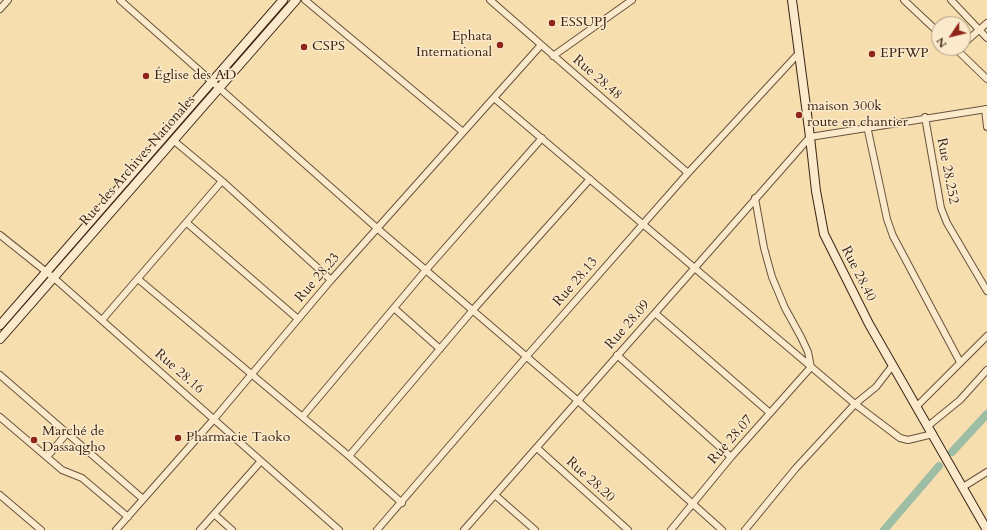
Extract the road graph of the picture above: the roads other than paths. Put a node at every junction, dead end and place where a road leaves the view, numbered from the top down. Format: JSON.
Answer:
{"nodes":[{"id":1,"x":120,"y":0,"type":"edge"},
{"id":2,"x":283,"y":0,"type":"edge"},
{"id":3,"x":296,"y":0,"type":"edge"},
{"id":4,"x":305,"y":0,"type":"edge"},
{"id":5,"x":490,"y":0,"type":"edge"},
{"id":6,"x":632,"y":0,"type":"edge"},
{"id":7,"x":792,"y":0,"type":"edge"},
{"id":8,"x":904,"y":0,"type":"edge"},
{"id":9,"x":912,"y":0,"type":"edge"},
{"id":10,"x":951,"y":0,"type":"edge"},
{"id":11,"x":914,"y":8,"type":"junction"},
{"id":12,"x":987,"y":24,"type":"edge"},
{"id":13,"x":931,"y":25,"type":"edge"},
{"id":14,"x":979,"y":30,"type":"junction"},
{"id":15,"x":971,"y":37,"type":"edge"},
{"id":16,"x":987,"y":38,"type":"edge"},
{"id":17,"x":541,"y":45,"type":"junction"},
{"id":18,"x":798,"y":54,"type":"junction"},
{"id":19,"x":553,"y":56,"type":"junction"},
{"id":20,"x":964,"y":56,"type":"edge"},
{"id":21,"x":987,"y":80,"type":"edge"},
{"id":22,"x":213,"y":81,"type":"junction"},
{"id":23,"x":220,"y":87,"type":"junction"},
{"id":24,"x":494,"y":98,"type":"junction"},
{"id":25,"x":986,"y":109,"type":"edge"},
{"id":26,"x":925,"y":117,"type":"junction"},
{"id":27,"x":867,"y":126,"type":"junction"},
{"id":28,"x":987,"y":128,"type":"edge"},
{"id":29,"x":463,"y":132,"type":"junction"},
{"id":30,"x":810,"y":136,"type":"junction"},
{"id":31,"x":542,"y":138,"type":"junction"},
{"id":32,"x":173,"y":140,"type":"junction"},
{"id":33,"x":688,"y":173,"type":"junction"},
{"id":34,"x":590,"y":179,"type":"junction"},
{"id":35,"x":222,"y":181,"type":"junction"},
{"id":36,"x":755,"y":198,"type":"junction"},
{"id":37,"x":187,"y":223,"type":"junction"},
{"id":38,"x":643,"y":224,"type":"junction"},
{"id":39,"x":378,"y":230,"type":"junction"},
{"id":40,"x":0,"y":235,"type":"edge"},
{"id":41,"x":694,"y":268,"type":"junction"},
{"id":42,"x":425,"y":271,"type":"junction"},
{"id":43,"x":46,"y":272,"type":"junction"},
{"id":44,"x":54,"y":278,"type":"junction"},
{"id":45,"x":138,"y":279,"type":"junction"},
{"id":46,"x":331,"y":280,"type":"junction"},
{"id":47,"x":987,"y":291,"type":"edge"},
{"id":48,"x":394,"y":308,"type":"junction"},
{"id":49,"x":472,"y":310,"type":"junction"},
{"id":50,"x":655,"y":313,"type":"junction"},
{"id":51,"x":298,"y":319,"type":"junction"},
{"id":52,"x":102,"y":320,"type":"junction"},
{"id":53,"x":0,"y":325,"type":"edge"},
{"id":54,"x":987,"y":336,"type":"edge"},
{"id":55,"x":0,"y":339,"type":"edge"},
{"id":56,"x":440,"y":349,"type":"junction"},
{"id":57,"x":617,"y":356,"type":"junction"},
{"id":58,"x":526,"y":357,"type":"junction"},
{"id":59,"x":960,"y":362,"type":"junction"},
{"id":60,"x":892,"y":365,"type":"junction"},
{"id":61,"x":811,"y":367,"type":"junction"},
{"id":62,"x":987,"y":370,"type":"edge"},
{"id":63,"x":0,"y":375,"type":"edge"},
{"id":64,"x":251,"y":375,"type":"junction"},
{"id":65,"x":577,"y":400,"type":"junction"},
{"id":66,"x":855,"y":404,"type":"junction"},
{"id":67,"x":917,"y":406,"type":"junction"},
{"id":68,"x":770,"y":413,"type":"junction"},
{"id":69,"x":303,"y":416,"type":"junction"},
{"id":70,"x":0,"y":417,"type":"edge"},
{"id":71,"x":214,"y":419,"type":"junction"},
{"id":72,"x":928,"y":426,"type":"junction"},
{"id":73,"x":67,"y":433,"type":"junction"},
{"id":74,"x":933,"y":434,"type":"junction"},
{"id":75,"x":537,"y":448,"type":"junction"},
{"id":76,"x":349,"y":456,"type":"junction"},
{"id":77,"x":47,"y":457,"type":"junction"},
{"id":78,"x":731,"y":457,"type":"junction"},
{"id":79,"x":261,"y":461,"type":"junction"},
{"id":80,"x":987,"y":472,"type":"edge"},
{"id":81,"x":963,"y":487,"type":"junction"},
{"id":82,"x":0,"y":495,"type":"edge"},
{"id":83,"x":495,"y":495,"type":"junction"},
{"id":84,"x":143,"y":499,"type":"junction"},
{"id":85,"x":402,"y":503,"type":"junction"},
{"id":86,"x":694,"y":504,"type":"junction"},
{"id":87,"x":214,"y":514,"type":"junction"},
{"id":88,"x":128,"y":517,"type":"junction"},
{"id":89,"x":40,"y":530,"type":"edge"},
{"id":90,"x":116,"y":530,"type":"edge"},
{"id":91,"x":200,"y":530,"type":"edge"},
{"id":92,"x":232,"y":530,"type":"edge"},
{"id":93,"x":339,"y":530,"type":"edge"},
{"id":94,"x":377,"y":530,"type":"edge"},
{"id":95,"x":464,"y":530,"type":"edge"},
{"id":96,"x":535,"y":530,"type":"edge"},
{"id":97,"x":628,"y":530,"type":"edge"},
{"id":98,"x":671,"y":530,"type":"edge"},
{"id":99,"x":722,"y":530,"type":"edge"},
{"id":100,"x":746,"y":530,"type":"edge"},
{"id":101,"x":987,"y":530,"type":"edge"}],
"edges":[{"from":1,"to":22,"type":"street"},
{"from":2,"to":22,"type":"street","name":"Rue des Archives Nationales"},
{"from":3,"to":23,"type":"street","name":"Rue des Archives Nationales"},
{"from":4,"to":29,"type":"street"},
{"from":5,"to":17,"type":"street","name":"Rue 28.48"},
{"from":6,"to":19,"type":"street"},
{"from":7,"to":18,"type":"street","name":"Rue 28.40"},
{"from":8,"to":11,"type":"street"},
{"from":9,"to":11,"type":"street"},
{"from":10,"to":14,"type":"street"},
{"from":11,"to":13,"type":"street"},
{"from":12,"to":14,"type":"street"},
{"from":14,"to":15,"type":"street"},
{"from":14,"to":16,"type":"street"},
{"from":17,"to":19,"type":"street","name":"Rue 28.48"},
{"from":17,"to":24,"type":"street","name":"Rue 28.23"},
{"from":18,"to":30,"type":"street","name":"Rue 28.40"},
{"from":18,"to":33,"type":"street","name":"Rue 28.13"},
{"from":19,"to":33,"type":"street","name":"Rue 28.48"},
{"from":20,"to":21,"type":"street"},
{"from":22,"to":23,"type":"street"},
{"from":22,"to":43,"type":"street","name":"Rue des Archives Nationales"},
{"from":23,"to":32,"type":"street","name":"Rue des Archives Nationales"},
{"from":23,"to":39,"type":"street"},
{"from":24,"to":29,"type":"street","name":"Rue 28.23"},
{"from":24,"to":31,"type":"street"},
{"from":25,"to":26,"type":"street"},
{"from":25,"to":28,"type":"street"},
{"from":26,"to":27,"type":"street"},
{"from":26,"to":47,"type":"street","name":"Rue 28.252"},
{"from":27,"to":30,"type":"street"},
{"from":27,"to":59,"type":"street"},
{"from":29,"to":39,"type":"street","name":"Rue 28.23"},
{"from":30,"to":36,"type":"street","name":"Rue 28.09"},
{"from":30,"to":60,"type":"street","name":"Rue 28.40"},
{"from":31,"to":34,"type":"street"},
{"from":31,"to":42,"type":"street"},
{"from":32,"to":35,"type":"street"},
{"from":32,"to":44,"type":"street","name":"Rue des Archives Nationales"},
{"from":33,"to":38,"type":"street","name":"Rue 28.13"},
{"from":34,"to":38,"type":"street"},
{"from":34,"to":49,"type":"street"},
{"from":35,"to":37,"type":"street"},
{"from":35,"to":46,"type":"street"},
{"from":36,"to":41,"type":"street","name":"Rue 28.09"},
{"from":36,"to":61,"type":"street"},
{"from":37,"to":45,"type":"street"},
{"from":37,"to":51,"type":"street"},
{"from":38,"to":41,"type":"street"},
{"from":38,"to":58,"type":"street","name":"Rue 28.13"},
{"from":39,"to":42,"type":"street"},
{"from":39,"to":46,"type":"street","name":"Rue 28.23"},
{"from":40,"to":43,"type":"street","name":"Rue 28.16"},
{"from":41,"to":50,"type":"street","name":"Rue 28.09"},
{"from":41,"to":61,"type":"street"},
{"from":42,"to":48,"type":"street"},
{"from":42,"to":49,"type":"street"},
{"from":43,"to":44,"type":"street","name":"Rue 28.16"},
{"from":43,"to":53,"type":"street","name":"Rue des Archives Nationales"},
{"from":44,"to":52,"type":"street","name":"Rue 28.16"},
{"from":44,"to":55,"type":"street","name":"Rue des Archives Nationales"},
{"from":45,"to":52,"type":"street"},
{"from":45,"to":64,"type":"street"},
{"from":46,"to":51,"type":"street","name":"Rue 28.23"},
{"from":48,"to":56,"type":"street"},
{"from":48,"to":69,"type":"street"},
{"from":49,"to":56,"type":"street"},
{"from":49,"to":58,"type":"street"},
{"from":50,"to":57,"type":"street","name":"Rue 28.09"},
{"from":50,"to":68,"type":"street"},
{"from":51,"to":64,"type":"street","name":"Rue 28.23"},
{"from":52,"to":71,"type":"street","name":"Rue 28.16"},
{"from":54,"to":59,"type":"street"},
{"from":56,"to":76,"type":"street"},
{"from":57,"to":65,"type":"street","name":"Rue 28.09"},
{"from":57,"to":78,"type":"street"},
{"from":58,"to":65,"type":"street"},
{"from":58,"to":85,"type":"street","name":"Rue 28.13"},
{"from":59,"to":67,"type":"street"},
{"from":60,"to":66,"type":"street"},
{"from":60,"to":67,"type":"street","name":"Rue 28.40"},
{"from":61,"to":66,"type":"street"},
{"from":61,"to":68,"type":"street","name":"Rue 28.07"},
{"from":62,"to":72,"type":"street"},
{"from":63,"to":73,"type":"street"},
{"from":64,"to":69,"type":"street"},
{"from":64,"to":71,"type":"street","name":"Rue 28.23"},
{"from":65,"to":75,"type":"street","name":"Rue 28.09"},
{"from":65,"to":86,"type":"street"},
{"from":66,"to":74,"type":"street"},
{"from":66,"to":100,"type":"street"},
{"from":67,"to":72,"type":"street","name":"Rue 28.40"},
{"from":68,"to":78,"type":"street","name":"Rue 28.07"},
{"from":69,"to":76,"type":"street"},
{"from":70,"to":77,"type":"street"},
{"from":71,"to":79,"type":"street","name":"Rue 28.16"},
{"from":71,"to":84,"type":"street","name":"Rue 28.23"},
{"from":72,"to":74,"type":"street","name":"Rue 28.40"},
{"from":73,"to":77,"type":"street"},
{"from":73,"to":84,"type":"street"},
{"from":74,"to":81,"type":"street","name":"Rue 28.40"},
{"from":75,"to":83,"type":"street","name":"Rue 28.09"},
{"from":75,"to":97,"type":"street","name":"Rue 28.20"},
{"from":76,"to":85,"type":"street"},
{"from":77,"to":88,"type":"street"},
{"from":78,"to":86,"type":"street","name":"Rue 28.07"},
{"from":79,"to":87,"type":"street"},
{"from":79,"to":93,"type":"street","name":"Rue 28.16"},
{"from":80,"to":81,"type":"street"},
{"from":81,"to":101,"type":"street","name":"Rue 28.40"},
{"from":82,"to":89,"type":"street"},
{"from":83,"to":95,"type":"street","name":"Rue 28.09"},
{"from":83,"to":96,"type":"street"},
{"from":84,"to":88,"type":"street","name":"Rue 28.23"},
{"from":85,"to":94,"type":"street","name":"Rue 28.13"},
{"from":86,"to":98,"type":"street","name":"Rue 28.07"},
{"from":86,"to":99,"type":"street"},
{"from":87,"to":91,"type":"street"},
{"from":87,"to":92,"type":"street"},
{"from":88,"to":90,"type":"street","name":"Rue 28.23"}]}
